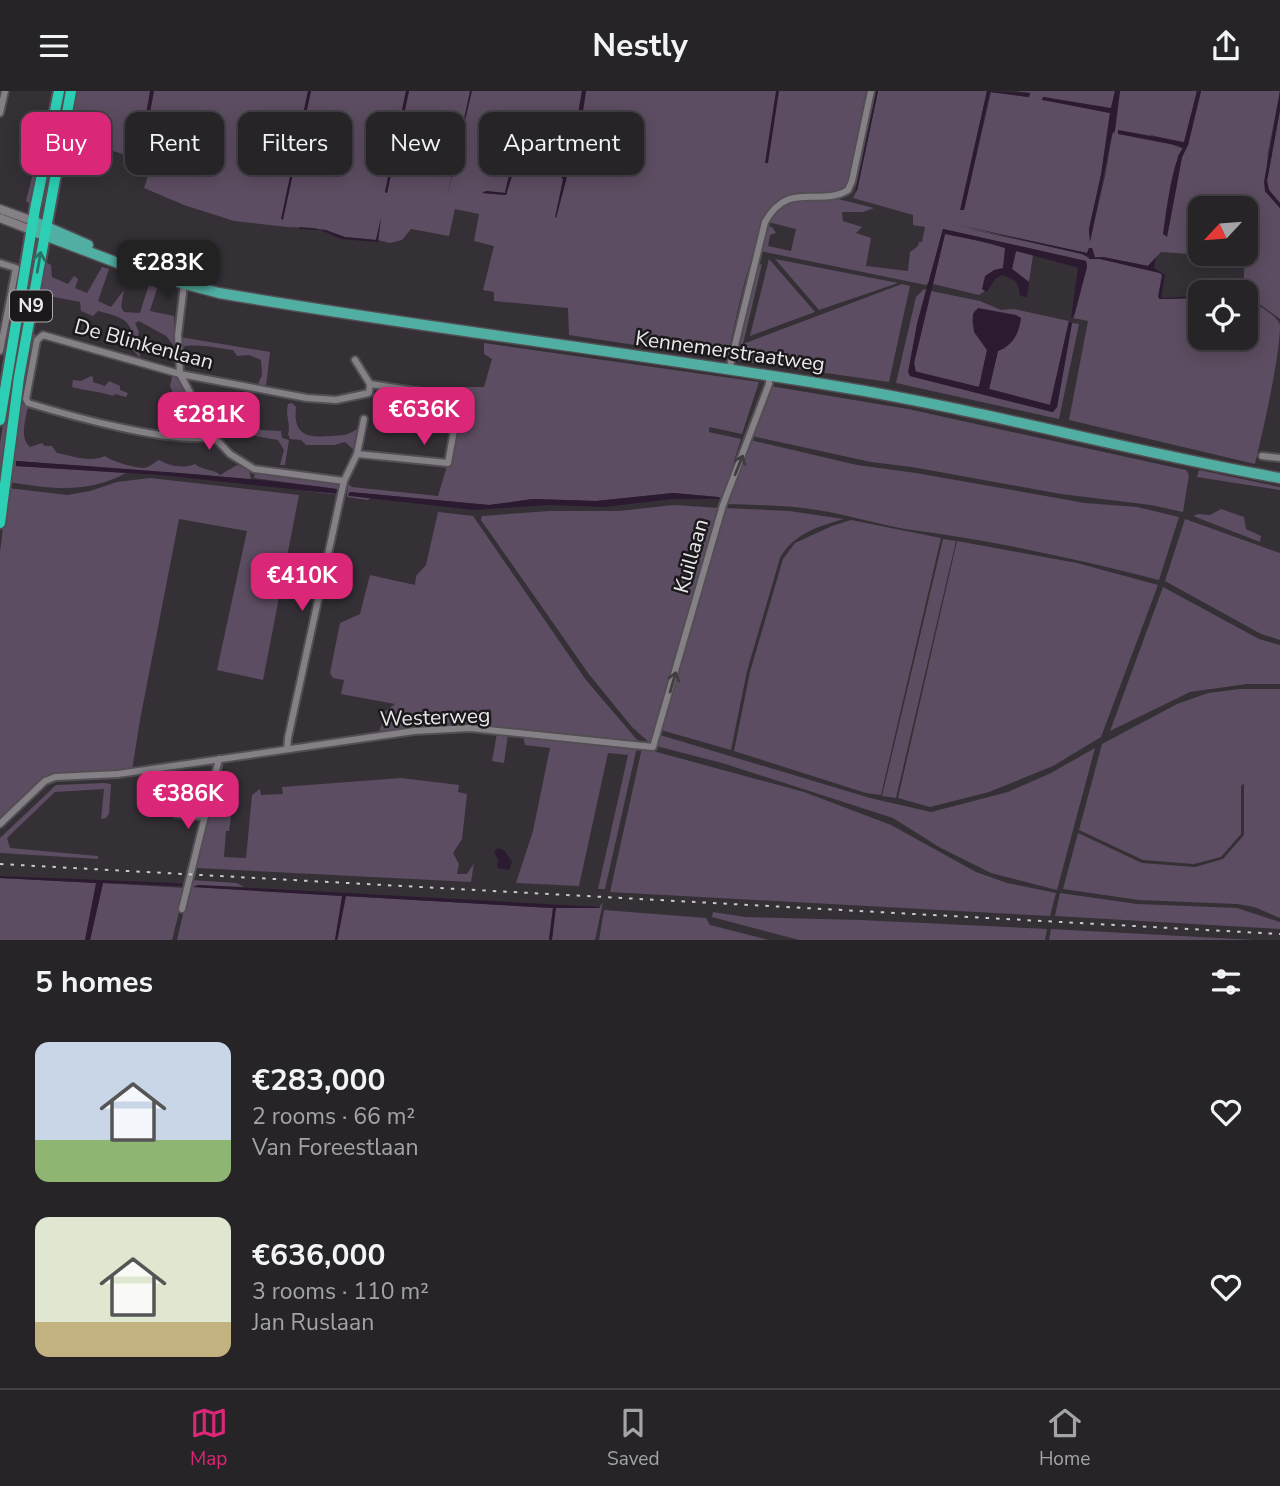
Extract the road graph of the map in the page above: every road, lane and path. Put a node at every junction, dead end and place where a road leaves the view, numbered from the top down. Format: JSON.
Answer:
{"nodes":[{"id":1,"x":59,"y":91,"type":"edge"},
{"id":2,"x":71,"y":91,"type":"edge"},
{"id":3,"x":871,"y":91,"type":"edge"},
{"id":4,"x":3,"y":94,"type":"edge"},
{"id":5,"x":0,"y":113,"type":"edge"},
{"id":6,"x":0,"y":209,"type":"edge"},
{"id":7,"x":0,"y":218,"type":"edge"},
{"id":8,"x":32,"y":225,"type":"junction"},
{"id":9,"x":45,"y":230,"type":"junction"},
{"id":10,"x":0,"y":263,"type":"edge"},
{"id":11,"x":184,"y":285,"type":"junction"},
{"id":12,"x":0,"y":351,"type":"edge"},
{"id":13,"x":355,"y":361,"type":"dead end"},
{"id":14,"x":729,"y":370,"type":"junction"},
{"id":15,"x":180,"y":374,"type":"junction"},
{"id":16,"x":769,"y":380,"type":"junction"},
{"id":17,"x":370,"y":384,"type":"junction"},
{"id":18,"x":364,"y":419,"type":"dead end"},
{"id":19,"x":0,"y":420,"type":"edge"},
{"id":20,"x":213,"y":436,"type":"junction"},
{"id":21,"x":357,"y":454,"type":"junction"},
{"id":22,"x":1262,"y":456,"type":"dead end"},
{"id":23,"x":1280,"y":458,"type":"edge"},
{"id":24,"x":1280,"y":478,"type":"edge"},
{"id":25,"x":344,"y":481,"type":"junction"},
{"id":26,"x":0,"y":523,"type":"edge"},
{"id":27,"x":653,"y":747,"type":"joint"},
{"id":28,"x":288,"y":748,"type":"junction"},
{"id":29,"x":219,"y":759,"type":"junction"},
{"id":30,"x":176,"y":814,"type":"dead end"},
{"id":31,"x":205,"y":817,"type":"junction"},
{"id":32,"x":0,"y":824,"type":"edge"},
{"id":33,"x":182,"y":909,"type":"dead end"}],
"edges":[{"from":1,"to":8,"type":"highway","number":"N9"},
{"from":2,"to":9,"type":"highway","number":"N9"},
{"from":3,"to":14,"type":"street"},
{"from":4,"to":5,"type":"street"},
{"from":6,"to":8,"type":"main road","name":"Kennemerstraatweg"},
{"from":7,"to":8,"type":"main road","name":"Kennemerstraatweg"},
{"from":8,"to":9,"type":"main road","name":"Kennemerstraatweg"},
{"from":8,"to":19,"type":"highway","number":"N9"},
{"from":9,"to":11,"type":"main road","name":"Kennemerstraatweg"},
{"from":26,"to":9,"type":"highway","number":"N9","one_way":true},
{"from":10,"to":12,"type":"street"},
{"from":11,"to":14,"type":"main road","name":"Kennemerstraatweg"},
{"from":11,"to":15,"type":"street"},
{"from":13,"to":17,"type":"street"},
{"from":14,"to":16,"type":"main road","name":"Kennemerstraatweg"},
{"from":15,"to":17,"type":"street","name":"De Blinkenlaan"},
{"from":15,"to":20,"type":"street"},
{"from":15,"to":20,"type":"street","name":"De Blinkenlaan"},
{"from":16,"to":24,"type":"main road","name":"Kennemerstraatweg"},
{"from":27,"to":16,"type":"street","name":"Kuillaan","one_way":true},
{"from":17,"to":21,"type":"street"},
{"from":18,"to":21,"type":"street"},
{"from":20,"to":25,"type":"street"},
{"from":21,"to":25,"type":"street"},
{"from":22,"to":23,"type":"street"},
{"from":25,"to":28,"type":"street"},
{"from":27,"to":28,"type":"street","name":"Westerweg"},
{"from":28,"to":29,"type":"street","name":"Westerweg"},
{"from":29,"to":31,"type":"street"},
{"from":29,"to":32,"type":"street","name":"Westerweg"},
{"from":30,"to":31,"type":"street"},
{"from":31,"to":33,"type":"street"}]}
